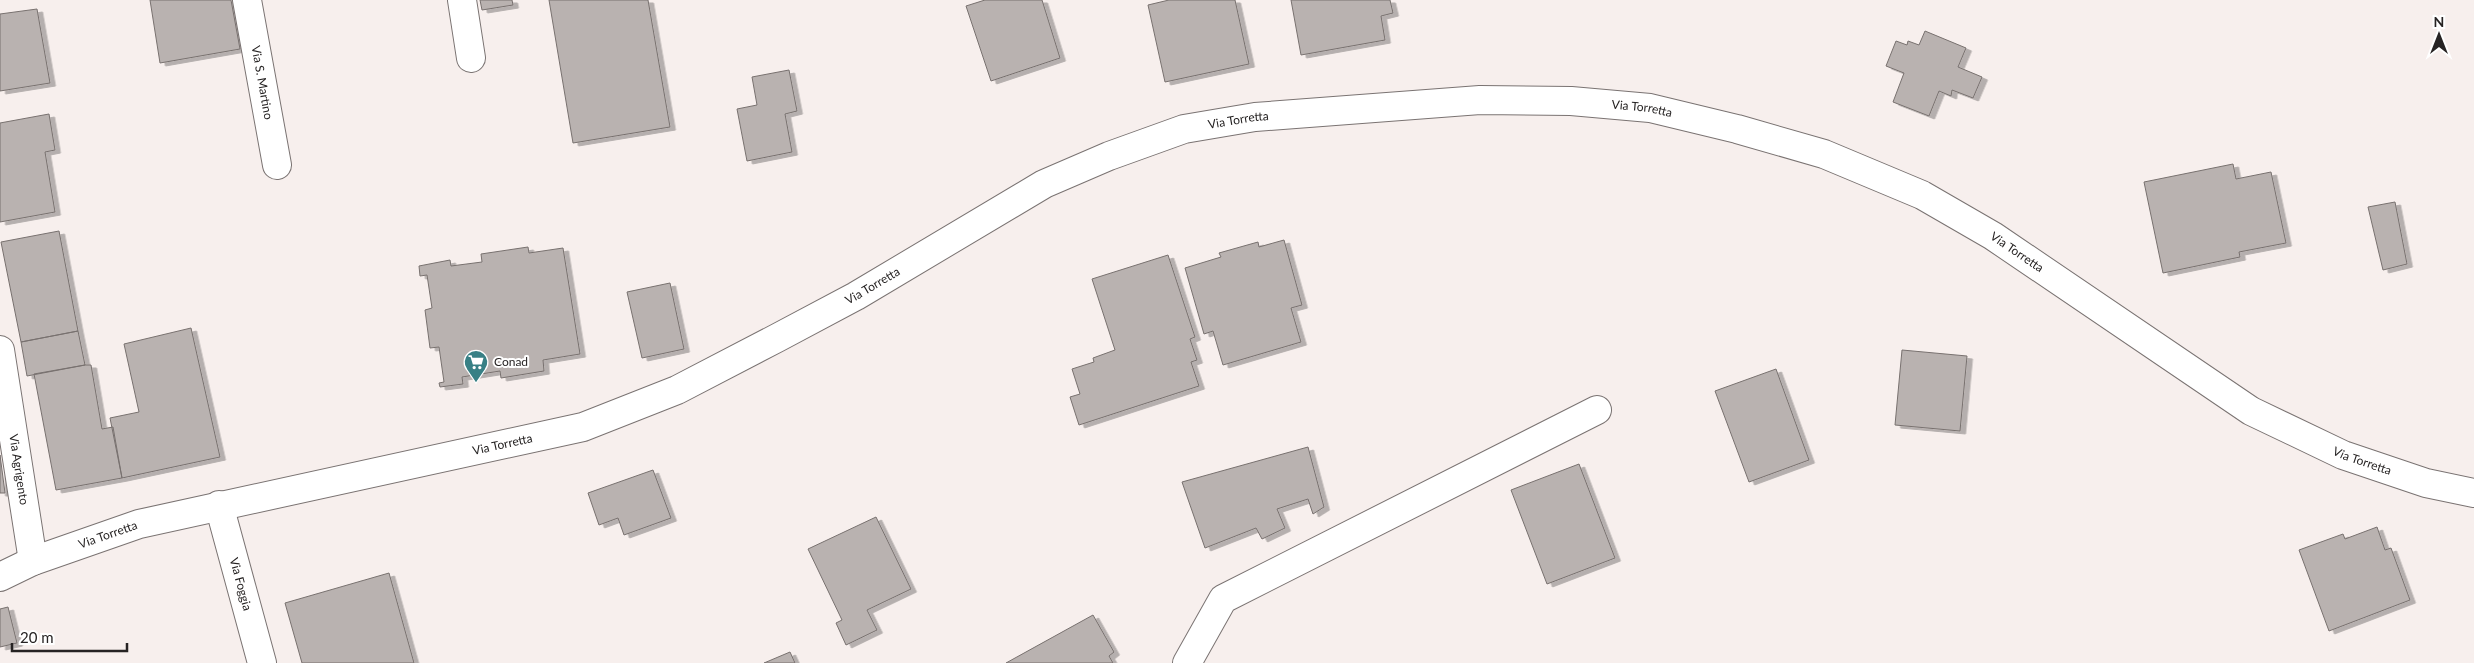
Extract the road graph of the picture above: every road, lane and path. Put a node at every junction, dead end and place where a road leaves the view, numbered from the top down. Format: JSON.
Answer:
{"nodes":[{"id":1,"x":247,"y":0,"type":"edge"},
{"id":2,"x":462,"y":0,"type":"edge"},
{"id":3,"x":470,"y":58,"type":"dead end"},
{"id":4,"x":277,"y":165,"type":"dead end"},
{"id":5,"x":0,"y":350,"type":"edge"},
{"id":6,"x":1597,"y":410,"type":"dead end"},
{"id":7,"x":2474,"y":493,"type":"edge"},
{"id":8,"x":219,"y":505,"type":"junction"},
{"id":9,"x":33,"y":561,"type":"junction"},
{"id":10,"x":0,"y":577,"type":"edge"},
{"id":11,"x":262,"y":663,"type":"edge"},
{"id":12,"x":1187,"y":663,"type":"edge"}],
"edges":[{"from":1,"to":4,"type":"street","name":"Via S. Martino"},
{"from":2,"to":3,"type":"street"},
{"from":5,"to":9,"type":"street","name":"Via Agrigento"},
{"from":6,"to":12,"type":"street"},
{"from":7,"to":8,"type":"street","name":"Via Torretta"},
{"from":8,"to":9,"type":"street","name":"Via Torretta"},
{"from":8,"to":11,"type":"street","name":"Via Foggia"},
{"from":9,"to":10,"type":"street","name":"Via Torretta"}]}
